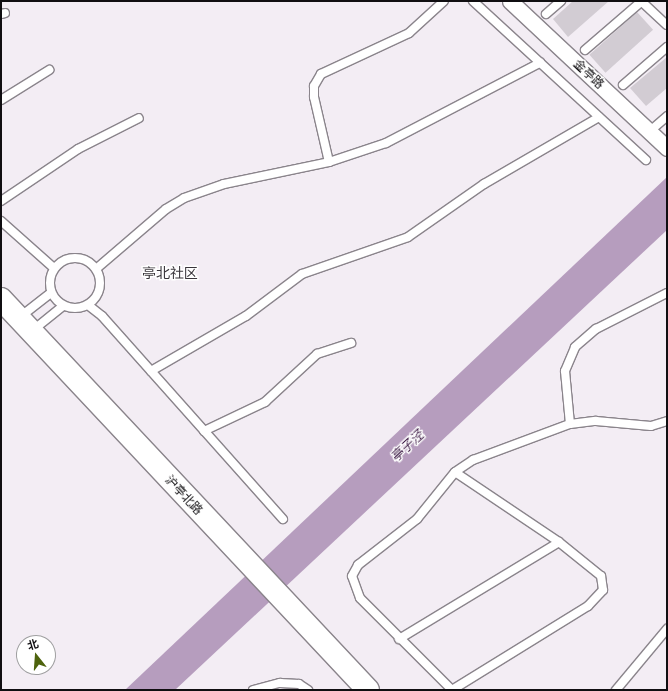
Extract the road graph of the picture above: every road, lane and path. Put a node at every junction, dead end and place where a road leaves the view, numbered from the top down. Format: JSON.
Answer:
{"nodes":[{"id":1,"x":444,"y":1,"type":"edge"},
{"id":2,"x":472,"y":1,"type":"edge"},
{"id":3,"x":510,"y":1,"type":"edge"},
{"id":4,"x":561,"y":1,"type":"edge"},
{"id":5,"x":641,"y":1,"type":"edge"},
{"id":6,"x":546,"y":14,"type":"dead end"},
{"id":7,"x":667,"y":25,"type":"edge"},
{"id":8,"x":667,"y":47,"type":"edge"},
{"id":9,"x":585,"y":50,"type":"dead end"},
{"id":10,"x":540,"y":63,"type":"junction"},
{"id":11,"x":49,"y":70,"type":"dead end"},
{"id":12,"x":623,"y":85,"type":"dead end"},
{"id":13,"x":1,"y":100,"type":"edge"},
{"id":14,"x":667,"y":116,"type":"edge"},
{"id":15,"x":139,"y":118,"type":"dead end"},
{"id":16,"x":599,"y":118,"type":"junction"},
{"id":17,"x":650,"y":131,"type":"junction"},
{"id":18,"x":667,"y":148,"type":"edge"},
{"id":19,"x":646,"y":160,"type":"dead end"},
{"id":20,"x":329,"y":162,"type":"junction"},
{"id":21,"x":1,"y":201,"type":"edge"},
{"id":22,"x":1,"y":220,"type":"edge"},
{"id":23,"x":54,"y":268,"type":"junction"},
{"id":24,"x":96,"y":269,"type":"junction"},
{"id":25,"x":51,"y":293,"type":"junction"},
{"id":26,"x":667,"y":293,"type":"edge"},
{"id":27,"x":1,"y":299,"type":"edge"},
{"id":28,"x":88,"y":305,"type":"junction"},
{"id":29,"x":63,"y":306,"type":"junction"},
{"id":30,"x":25,"y":325,"type":"junction"},
{"id":31,"x":351,"y":343,"type":"dead end"},
{"id":32,"x":151,"y":371,"type":"junction"},
{"id":33,"x":667,"y":421,"type":"edge"},
{"id":34,"x":570,"y":424,"type":"junction"},
{"id":35,"x":204,"y":431,"type":"junction"},
{"id":36,"x":455,"y":472,"type":"junction"},
{"id":37,"x":283,"y":519,"type":"dead end"},
{"id":38,"x":559,"y":542,"type":"junction"},
{"id":39,"x":667,"y":629,"type":"edge"},
{"id":40,"x":399,"y":639,"type":"junction"},
{"id":41,"x":253,"y":690,"type":"edge"},
{"id":42,"x":308,"y":690,"type":"edge"},
{"id":43,"x":368,"y":690,"type":"edge"},
{"id":44,"x":452,"y":690,"type":"edge"},
{"id":45,"x":616,"y":690,"type":"edge"}],
"edges":[{"from":1,"to":20,"type":"lane"},
{"from":2,"to":10,"type":"lane"},
{"from":3,"to":17,"type":"street","name":"金亭路"},
{"from":4,"to":6,"type":"lane"},
{"from":5,"to":7,"type":"lane"},
{"from":5,"to":9,"type":"lane"},
{"from":8,"to":12,"type":"lane"},
{"from":10,"to":16,"type":"lane"},
{"from":10,"to":20,"type":"lane"},
{"from":11,"to":13,"type":"lane"},
{"from":14,"to":17,"type":"lane"},
{"from":15,"to":21,"type":"lane"},
{"from":16,"to":19,"type":"lane"},
{"from":16,"to":32,"type":"lane"},
{"from":17,"to":18,"type":"street","name":"金亭路"},
{"from":20,"to":24,"type":"lane"},
{"from":22,"to":23,"type":"lane"},
{"from":23,"to":24,"type":"lane"},
{"from":23,"to":25,"type":"lane"},
{"from":24,"to":28,"type":"lane"},
{"from":25,"to":29,"type":"lane"},
{"from":25,"to":30,"type":"lane"},
{"from":26,"to":34,"type":"lane"},
{"from":27,"to":30,"type":"street","name":"沪亭北路"},
{"from":28,"to":29,"type":"lane"},
{"from":28,"to":32,"type":"lane"},
{"from":29,"to":30,"type":"lane"},
{"from":30,"to":43,"type":"street","name":"沪亭北路"},
{"from":31,"to":35,"type":"lane"},
{"from":32,"to":35,"type":"lane"},
{"from":33,"to":34,"type":"lane"},
{"from":34,"to":36,"type":"lane"},
{"from":35,"to":37,"type":"lane"},
{"from":36,"to":38,"type":"lane"},
{"from":36,"to":40,"type":"lane"},
{"from":38,"to":40,"type":"lane"},
{"from":38,"to":44,"type":"lane"},
{"from":39,"to":45,"type":"lane"},
{"from":40,"to":44,"type":"lane"},
{"from":41,"to":42,"type":"lane"}]}
